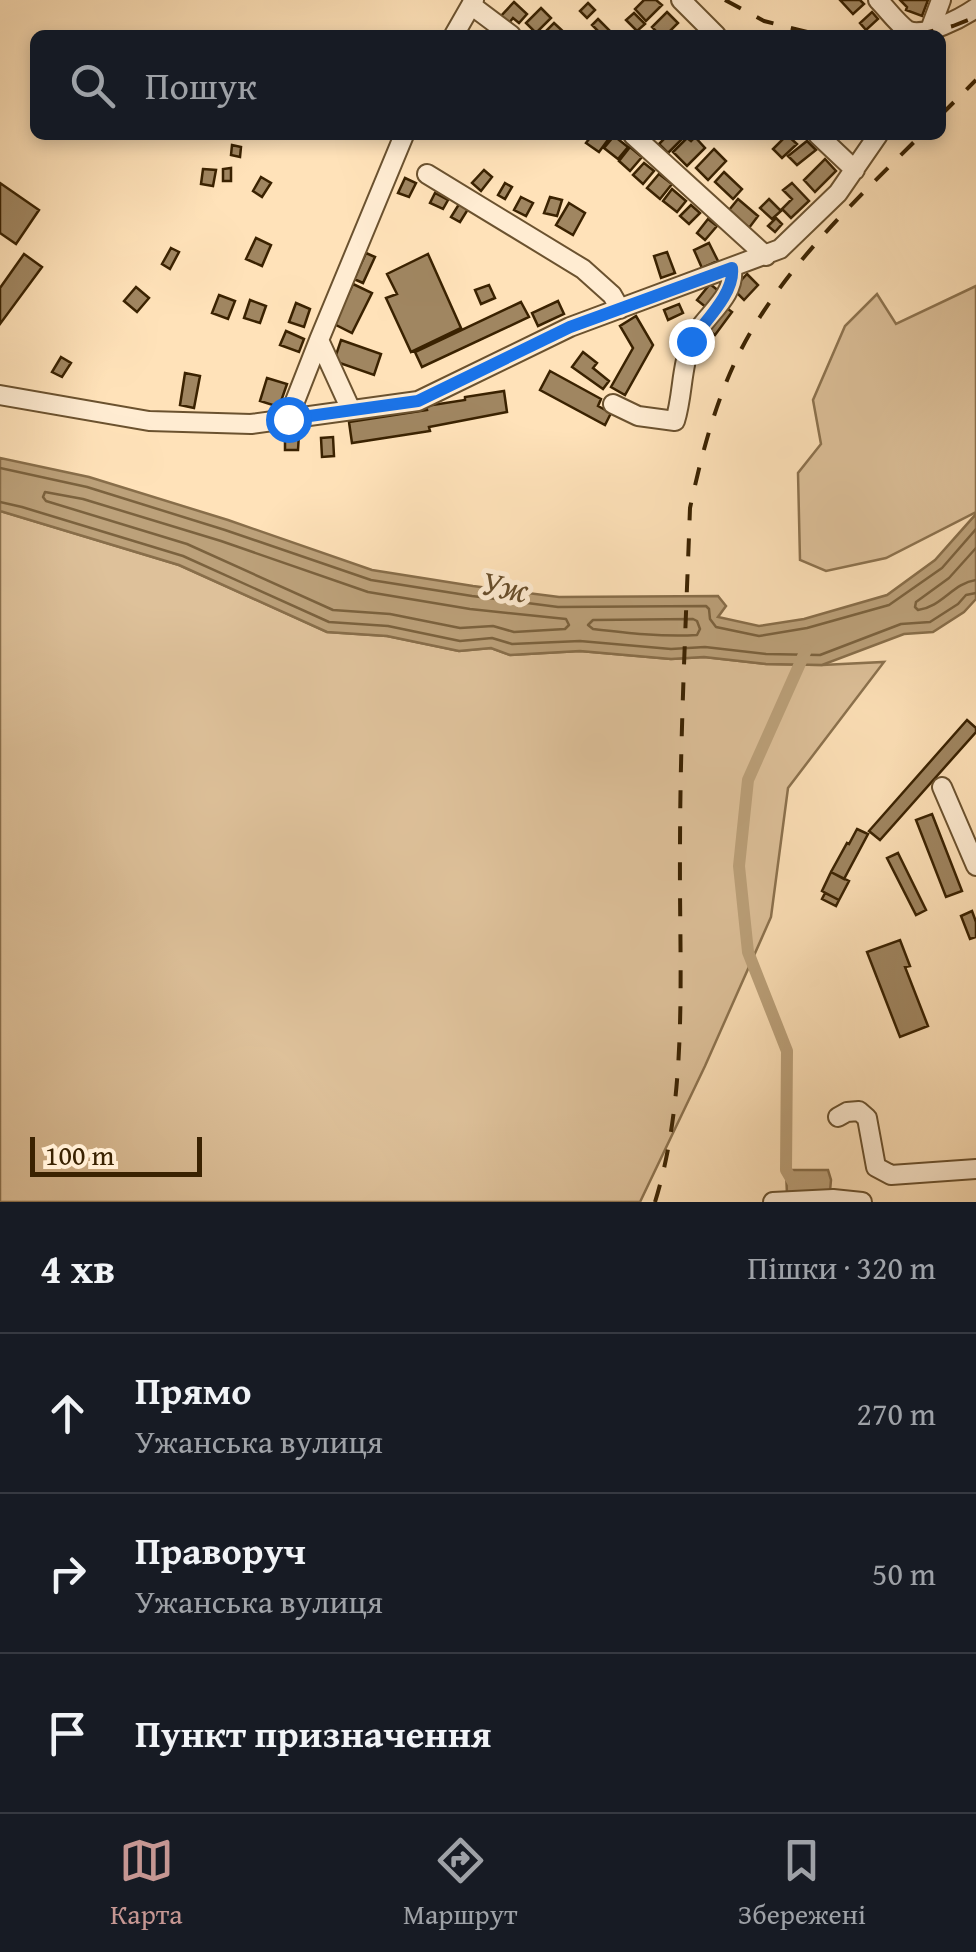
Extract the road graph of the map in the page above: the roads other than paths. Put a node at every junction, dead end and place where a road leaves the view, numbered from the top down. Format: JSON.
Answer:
{"nodes":[{"id":1,"x":682,"y":0,"type":"edge"},
{"id":2,"x":878,"y":0,"type":"edge"},
{"id":3,"x":942,"y":0,"type":"edge"},
{"id":4,"x":473,"y":3,"type":"edge"},
{"id":5,"x":976,"y":8,"type":"edge"},
{"id":6,"x":457,"y":30,"type":"edge"},
{"id":7,"x":505,"y":30,"type":"edge"},
{"id":8,"x":711,"y":30,"type":"edge"},
{"id":9,"x":908,"y":30,"type":"edge"},
{"id":10,"x":930,"y":30,"type":"edge"},
{"id":11,"x":933,"y":30,"type":"edge"},
{"id":12,"x":402,"y":140,"type":"edge"},
{"id":13,"x":638,"y":140,"type":"edge"},
{"id":14,"x":823,"y":140,"type":"edge"},
{"id":15,"x":875,"y":140,"type":"edge"},
{"id":16,"x":854,"y":170,"type":"junction"},
{"id":17,"x":427,"y":174,"type":"dead end"},
{"id":18,"x":766,"y":256,"type":"junction"},
{"id":19,"x":732,"y":268,"type":"junction"},
{"id":20,"x":620,"y":309,"type":"junction"},
{"id":21,"x":318,"y":340,"type":"junction"},
{"id":22,"x":0,"y":395,"type":"edge"},
{"id":23,"x":613,"y":404,"type":"dead end"},
{"id":24,"x":350,"y":410,"type":"junction"},
{"id":25,"x":288,"y":419,"type":"junction"},
{"id":26,"x":942,"y":786,"type":"dead end"},
{"id":27,"x":976,"y":866,"type":"edge"},
{"id":28,"x":838,"y":1117,"type":"dead end"},
{"id":29,"x":976,"y":1169,"type":"edge"},
{"id":30,"x":833,"y":1200,"type":"edge"},
{"id":31,"x":774,"y":1202,"type":"edge"},
{"id":32,"x":862,"y":1202,"type":"edge"}],
"edges":[{"from":1,"to":8,"type":"street"},
{"from":2,"to":9,"type":"street"},
{"from":3,"to":10,"type":"street"},
{"from":4,"to":6,"type":"street"},
{"from":4,"to":7,"type":"street"},
{"from":5,"to":11,"type":"street"},
{"from":12,"to":21,"type":"street"},
{"from":13,"to":18,"type":"street"},
{"from":14,"to":16,"type":"street"},
{"from":15,"to":16,"type":"street"},
{"from":16,"to":18,"type":"street"},
{"from":17,"to":20,"type":"street"},
{"from":18,"to":19,"type":"street"},
{"from":19,"to":20,"type":"street"},
{"from":19,"to":23,"type":"street"},
{"from":20,"to":24,"type":"street"},
{"from":21,"to":24,"type":"street"},
{"from":21,"to":25,"type":"street"},
{"from":22,"to":25,"type":"street"},
{"from":24,"to":25,"type":"street"},
{"from":26,"to":27,"type":"street"},
{"from":28,"to":29,"type":"street"},
{"from":30,"to":31,"type":"street"},
{"from":30,"to":32,"type":"street"}]}
